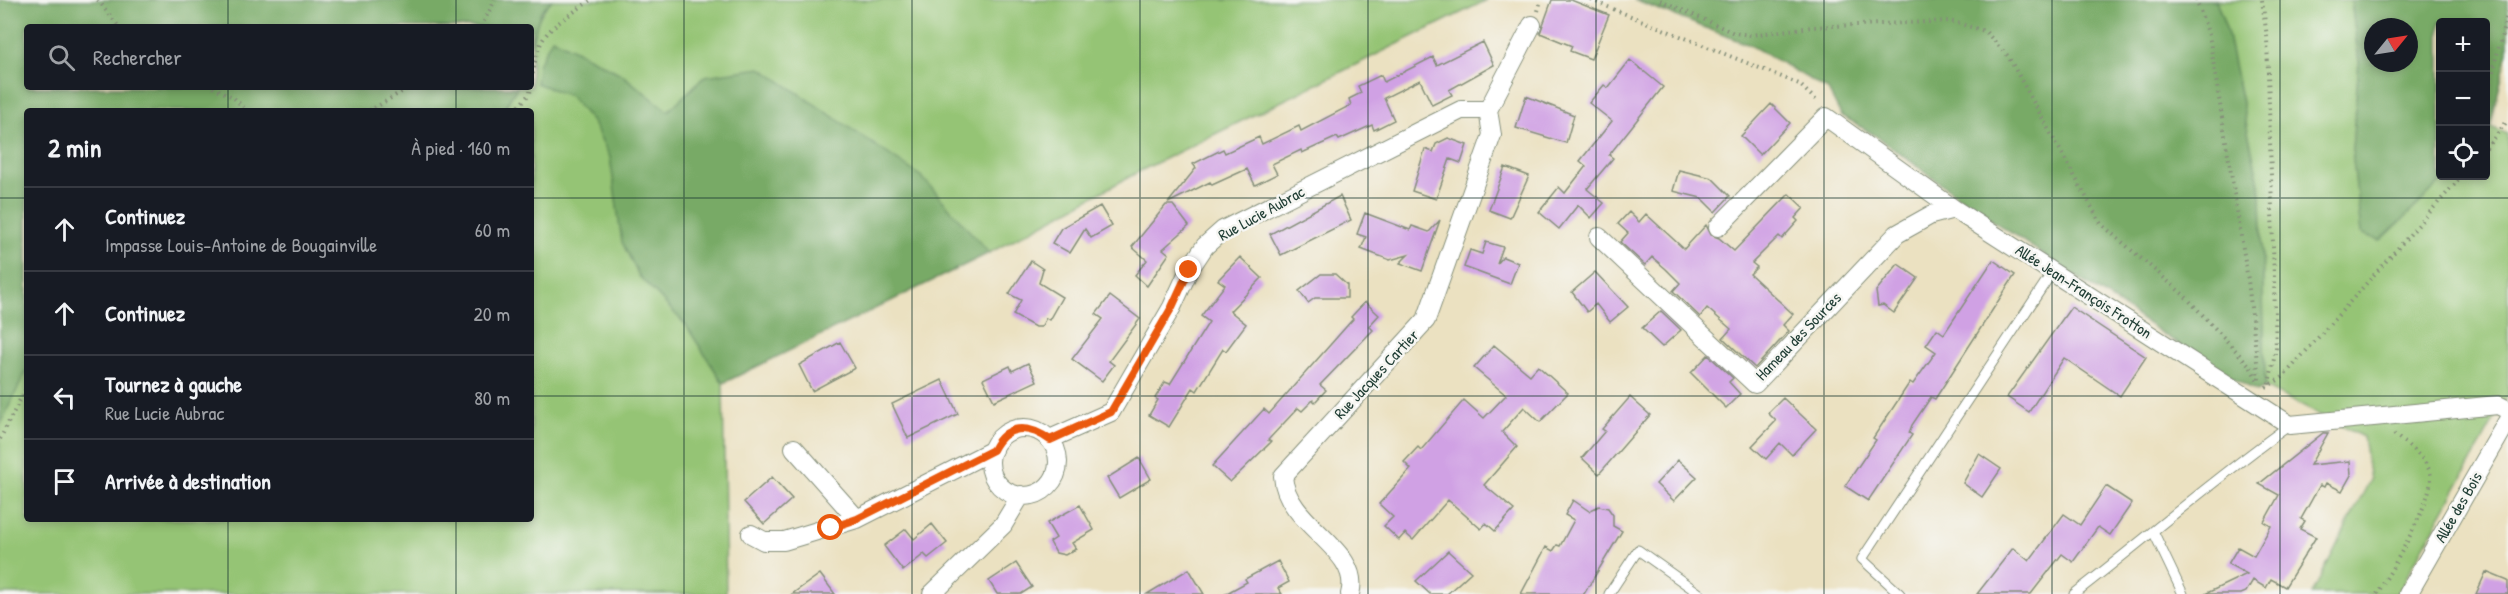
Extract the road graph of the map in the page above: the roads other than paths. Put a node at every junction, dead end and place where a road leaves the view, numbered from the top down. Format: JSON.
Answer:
{"nodes":[{"id":1,"x":1532,"y":25,"type":"dead end"},
{"id":2,"x":1488,"y":110,"type":"junction"},
{"id":3,"x":1954,"y":209,"type":"junction"},
{"id":4,"x":1718,"y":227,"type":"dead end"},
{"id":5,"x":1599,"y":237,"type":"dead end"},
{"id":6,"x":2053,"y":271,"type":"junction"},
{"id":7,"x":2508,"y":410,"type":"edge"},
{"id":8,"x":2508,"y":420,"type":"edge"},
{"id":9,"x":2290,"y":425,"type":"junction"},
{"id":10,"x":1050,"y":440,"type":"junction"},
{"id":11,"x":794,"y":448,"type":"dead end"},
{"id":12,"x":993,"y":450,"type":"junction"},
{"id":13,"x":1021,"y":495,"type":"junction"},
{"id":14,"x":857,"y":519,"type":"junction"},
{"id":15,"x":2154,"y":533,"type":"junction"},
{"id":16,"x":751,"y":534,"type":"dead end"},
{"id":17,"x":932,"y":594,"type":"edge"},
{"id":18,"x":1350,"y":594,"type":"edge"},
{"id":19,"x":1609,"y":594,"type":"edge"},
{"id":20,"x":1700,"y":594,"type":"edge"},
{"id":21,"x":1900,"y":594,"type":"edge"},
{"id":22,"x":2074,"y":594,"type":"edge"},
{"id":23,"x":2183,"y":594,"type":"edge"},
{"id":24,"x":2408,"y":594,"type":"edge"}],
"edges":[{"from":1,"to":2,"type":"street"},
{"from":2,"to":10,"type":"street","name":"Rue Lucie Aubrac"},
{"from":2,"to":18,"type":"street","name":"Rue Jacques Cartier"},
{"from":3,"to":4,"type":"street","name":"Allée Jean-François Frotton"},
{"from":3,"to":5,"type":"street","name":"Hameau des Sources"},
{"from":3,"to":6,"type":"street","name":"Allée Jean-François Frotton"},
{"from":6,"to":9,"type":"street","name":"Allée Jean-François Frotton"},
{"from":6,"to":21,"type":"lane"},
{"from":7,"to":9,"type":"street"},
{"from":8,"to":24,"type":"street","name":"Allée des Bois"},
{"from":9,"to":15,"type":"lane"},
{"from":10,"to":12,"type":"street"},
{"from":10,"to":13,"type":"street"},
{"from":11,"to":14,"type":"street"},
{"from":12,"to":13,"type":"street"},
{"from":12,"to":14,"type":"street"},
{"from":13,"to":17,"type":"street"},
{"from":14,"to":16,"type":"street"},
{"from":15,"to":22,"type":"lane"},
{"from":15,"to":23,"type":"lane"},
{"from":19,"to":20,"type":"lane"}]}
